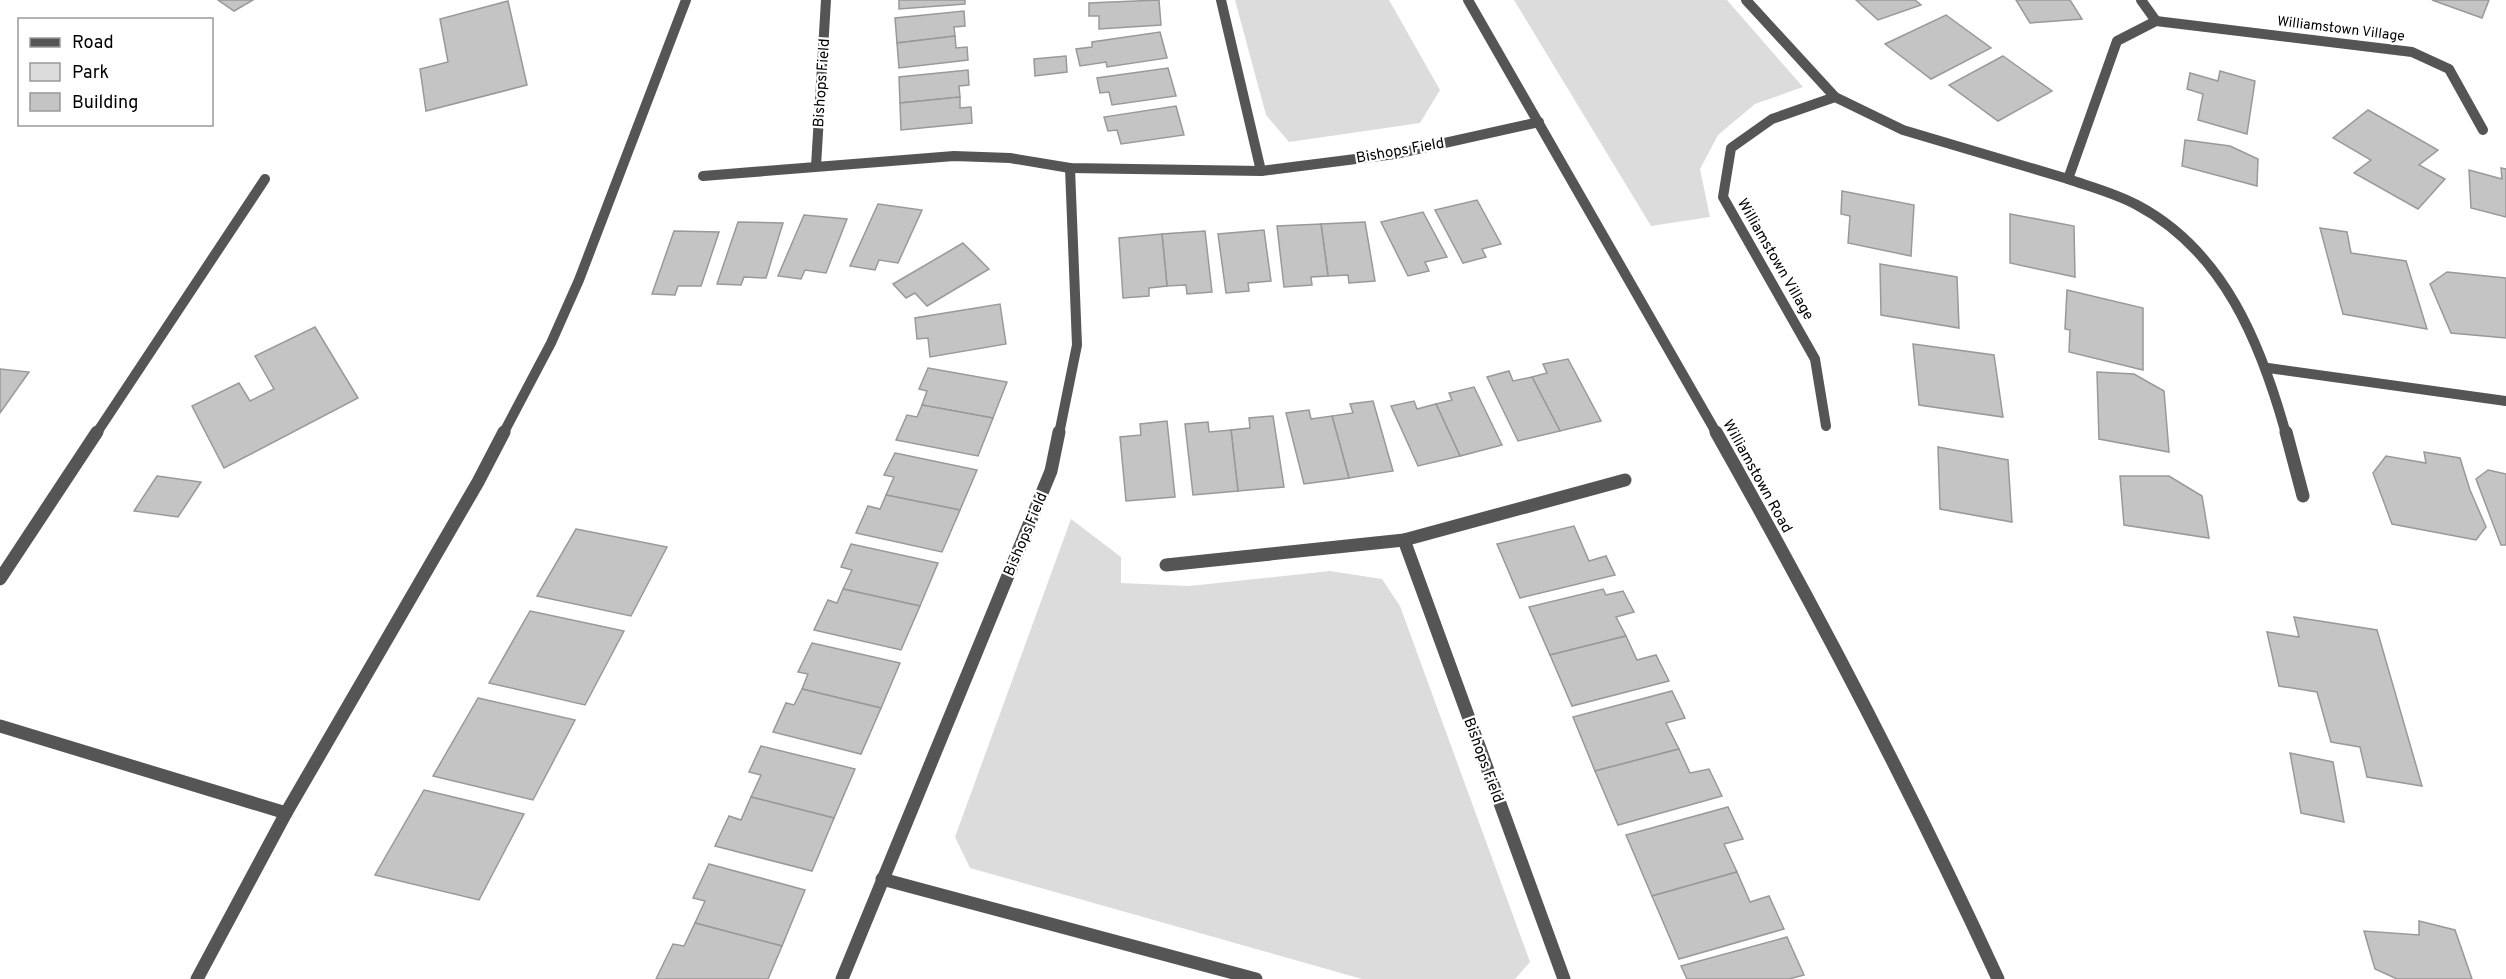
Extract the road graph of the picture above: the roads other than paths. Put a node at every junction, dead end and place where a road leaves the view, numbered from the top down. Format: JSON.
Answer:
{"nodes":[{"id":1,"x":686,"y":0,"type":"edge"},
{"id":2,"x":826,"y":0,"type":"edge"},
{"id":3,"x":1221,"y":0,"type":"edge"},
{"id":4,"x":1468,"y":0,"type":"edge"},
{"id":5,"x":1746,"y":0,"type":"edge"},
{"id":6,"x":2141,"y":0,"type":"edge"},
{"id":7,"x":2156,"y":21,"type":"junction"},
{"id":8,"x":1835,"y":96,"type":"junction"},
{"id":9,"x":1539,"y":122,"type":"junction"},
{"id":10,"x":2483,"y":130,"type":"dead end"},
{"id":11,"x":816,"y":166,"type":"junction"},
{"id":12,"x":1070,"y":168,"type":"junction"},
{"id":13,"x":1261,"y":171,"type":"junction"},
{"id":14,"x":703,"y":176,"type":"dead end"},
{"id":15,"x":266,"y":178,"type":"dead end"},
{"id":16,"x":2068,"y":179,"type":"junction"},
{"id":17,"x":2268,"y":368,"type":"junction"},
{"id":18,"x":2506,"y":401,"type":"edge"},
{"id":19,"x":1826,"y":426,"type":"dead end"},
{"id":20,"x":1625,"y":480,"type":"dead end"},
{"id":21,"x":2303,"y":496,"type":"dead end"},
{"id":22,"x":1404,"y":540,"type":"junction"},
{"id":23,"x":1166,"y":565,"type":"dead end"},
{"id":24,"x":0,"y":579,"type":"edge"},
{"id":25,"x":0,"y":726,"type":"edge"},
{"id":26,"x":286,"y":813,"type":"junction"},
{"id":27,"x":882,"y":879,"type":"junction"},
{"id":28,"x":197,"y":979,"type":"edge"},
{"id":29,"x":842,"y":979,"type":"edge"},
{"id":30,"x":1256,"y":979,"type":"edge"},
{"id":31,"x":1564,"y":979,"type":"edge"},
{"id":32,"x":1998,"y":979,"type":"edge"}],
"edges":[{"from":1,"to":26,"type":"street"},
{"from":2,"to":11,"type":"street","name":"Bishops Field"},
{"from":3,"to":13,"type":"street"},
{"from":4,"to":9,"type":"street","name":"Williamstown Road"},
{"from":5,"to":8,"type":"street"},
{"from":6,"to":7,"type":"street"},
{"from":7,"to":10,"type":"street","name":"Williamstown Village"},
{"from":7,"to":16,"type":"street"},
{"from":8,"to":16,"type":"street"},
{"from":8,"to":19,"type":"street","name":"Williamstown Village"},
{"from":9,"to":13,"type":"street","name":"Bishops Field"},
{"from":9,"to":32,"type":"street","name":"Williamstown Road"},
{"from":11,"to":12,"type":"street","name":"Bishops Field"},
{"from":11,"to":14,"type":"street","name":"Bishops Field"},
{"from":12,"to":13,"type":"street","name":"Bishops Field"},
{"from":12,"to":27,"type":"street","name":"Bishops Field"},
{"from":15,"to":24,"type":"street"},
{"from":16,"to":17,"type":"street"},
{"from":17,"to":18,"type":"street"},
{"from":17,"to":21,"type":"street"},
{"from":20,"to":22,"type":"street"},
{"from":22,"to":23,"type":"street"},
{"from":22,"to":31,"type":"street","name":"Bishops Field"},
{"from":25,"to":26,"type":"street"},
{"from":26,"to":28,"type":"street"},
{"from":27,"to":29,"type":"street","name":"Bishops Field"},
{"from":27,"to":30,"type":"street"}]}
